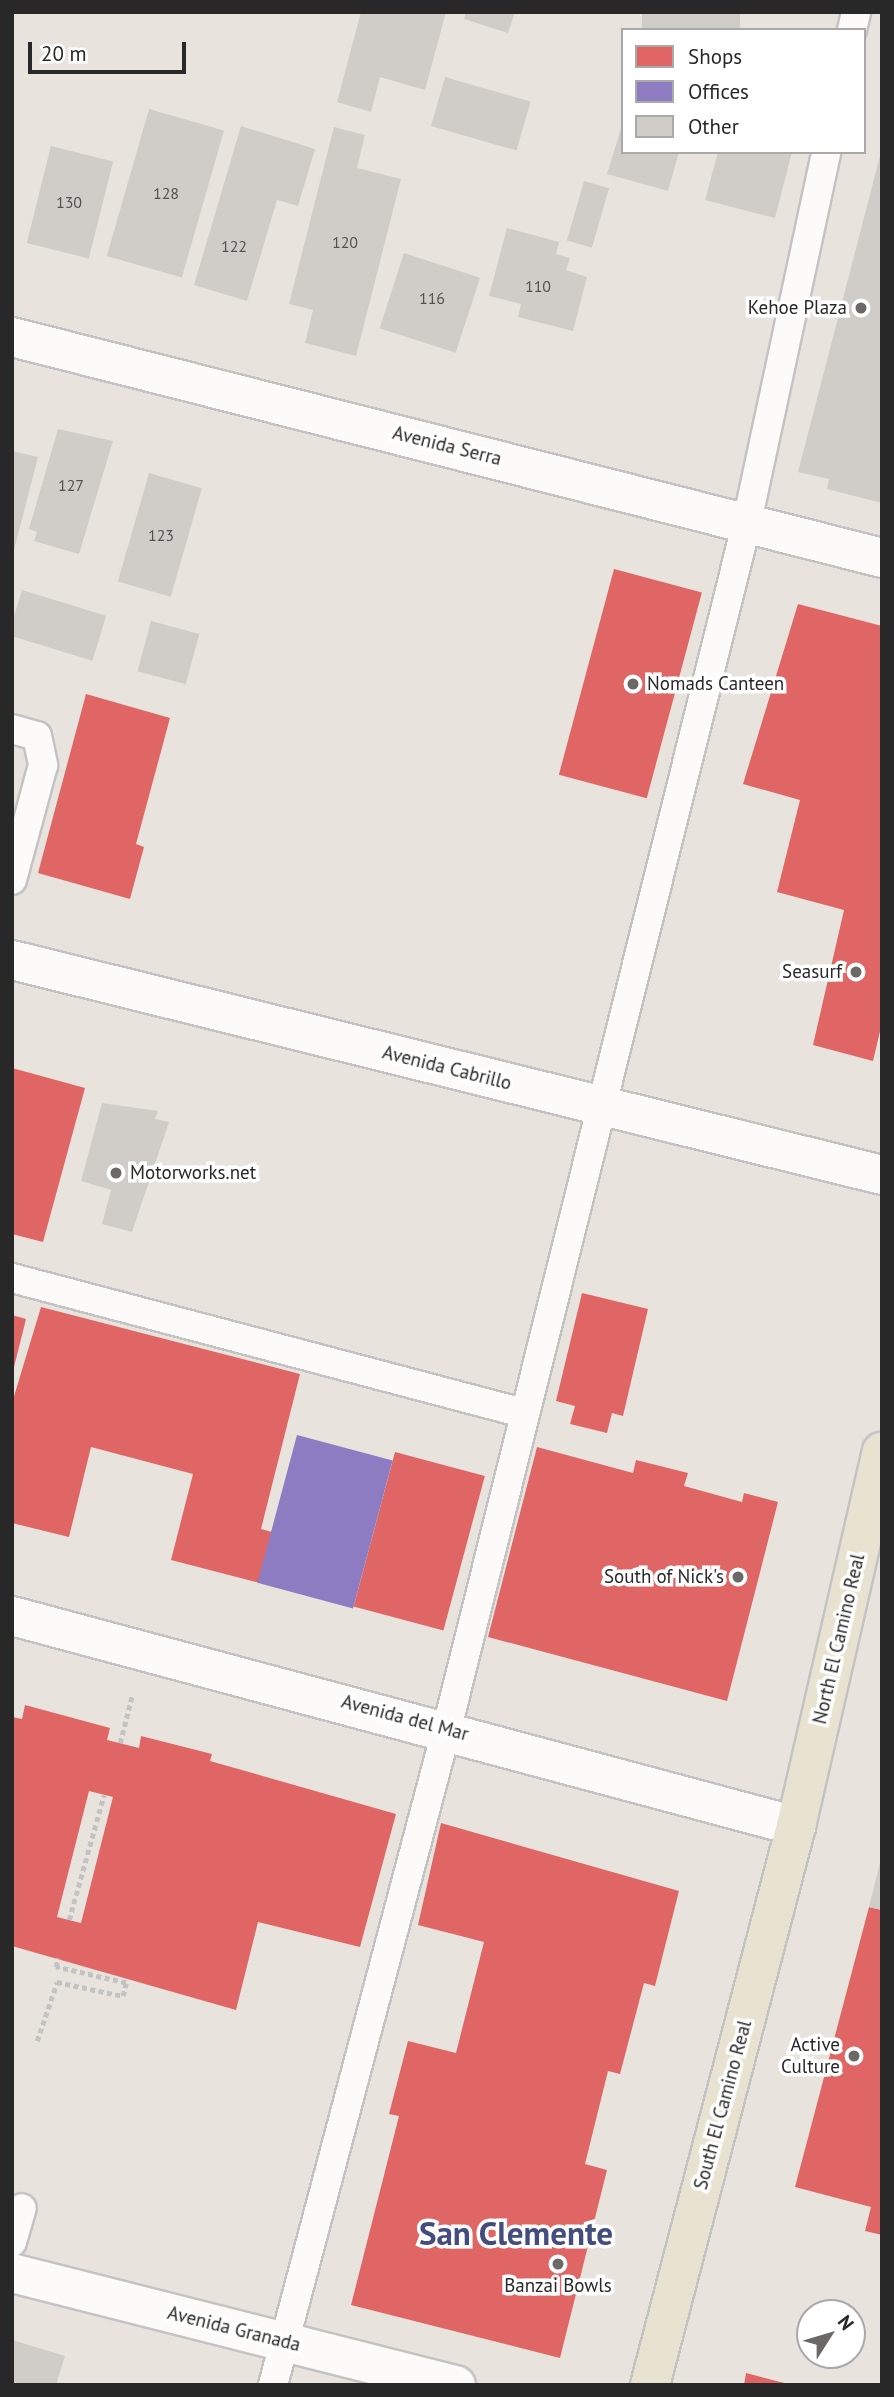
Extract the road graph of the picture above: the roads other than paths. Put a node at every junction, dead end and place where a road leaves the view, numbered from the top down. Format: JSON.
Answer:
{"nodes":[{"id":1,"x":826,"y":154,"type":"edge"},
{"id":2,"x":12,"y":337,"type":"edge"},
{"id":3,"x":747,"y":522,"type":"junction"},
{"id":4,"x":882,"y":558,"type":"edge"},
{"id":5,"x":12,"y":729,"type":"edge"},
{"id":6,"x":12,"y":880,"type":"edge"},
{"id":7,"x":12,"y":960,"type":"edge"},
{"id":8,"x":598,"y":1105,"type":"junction"},
{"id":9,"x":882,"y":1175,"type":"edge"},
{"id":10,"x":12,"y":1278,"type":"edge"},
{"id":11,"x":523,"y":1413,"type":"junction"},
{"id":12,"x":882,"y":1452,"type":"edge"},
{"id":13,"x":12,"y":1616,"type":"edge"},
{"id":14,"x":447,"y":1728,"type":"junction"},
{"id":15,"x":796,"y":1826,"type":"junction"},
{"id":16,"x":22,"y":2208,"type":"dead end"},
{"id":17,"x":12,"y":2242,"type":"edge"},
{"id":18,"x":12,"y":2273,"type":"edge"},
{"id":19,"x":283,"y":2341,"type":"junction"},
{"id":20,"x":273,"y":2385,"type":"edge"},
{"id":21,"x":456,"y":2385,"type":"edge"},
{"id":22,"x":650,"y":2385,"type":"edge"}],
"edges":[{"from":1,"to":3,"type":"lane"},
{"from":2,"to":3,"type":"street","name":"Avenida Serra"},
{"from":3,"to":4,"type":"street","name":"Avenida Serra"},
{"from":3,"to":8,"type":"lane"},
{"from":5,"to":6,"type":"lane"},
{"from":7,"to":8,"type":"street","name":"Avenida Cabrillo"},
{"from":8,"to":9,"type":"street","name":"Avenida Cabrillo"},
{"from":8,"to":11,"type":"lane"},
{"from":10,"to":11,"type":"lane"},
{"from":11,"to":14,"type":"lane"},
{"from":12,"to":15,"type":"main road","name":"North El Camino Real"},
{"from":13,"to":14,"type":"street","name":"Avenida del Mar"},
{"from":14,"to":15,"type":"street","name":"Avenida del Mar"},
{"from":14,"to":19,"type":"lane"},
{"from":15,"to":22,"type":"main road","name":"South El Camino Real"},
{"from":16,"to":17,"type":"lane"},
{"from":18,"to":19,"type":"street","name":"Avenida Granada"},
{"from":19,"to":20,"type":"lane"},
{"from":19,"to":21,"type":"street","name":"Avenida Granada"}]}
